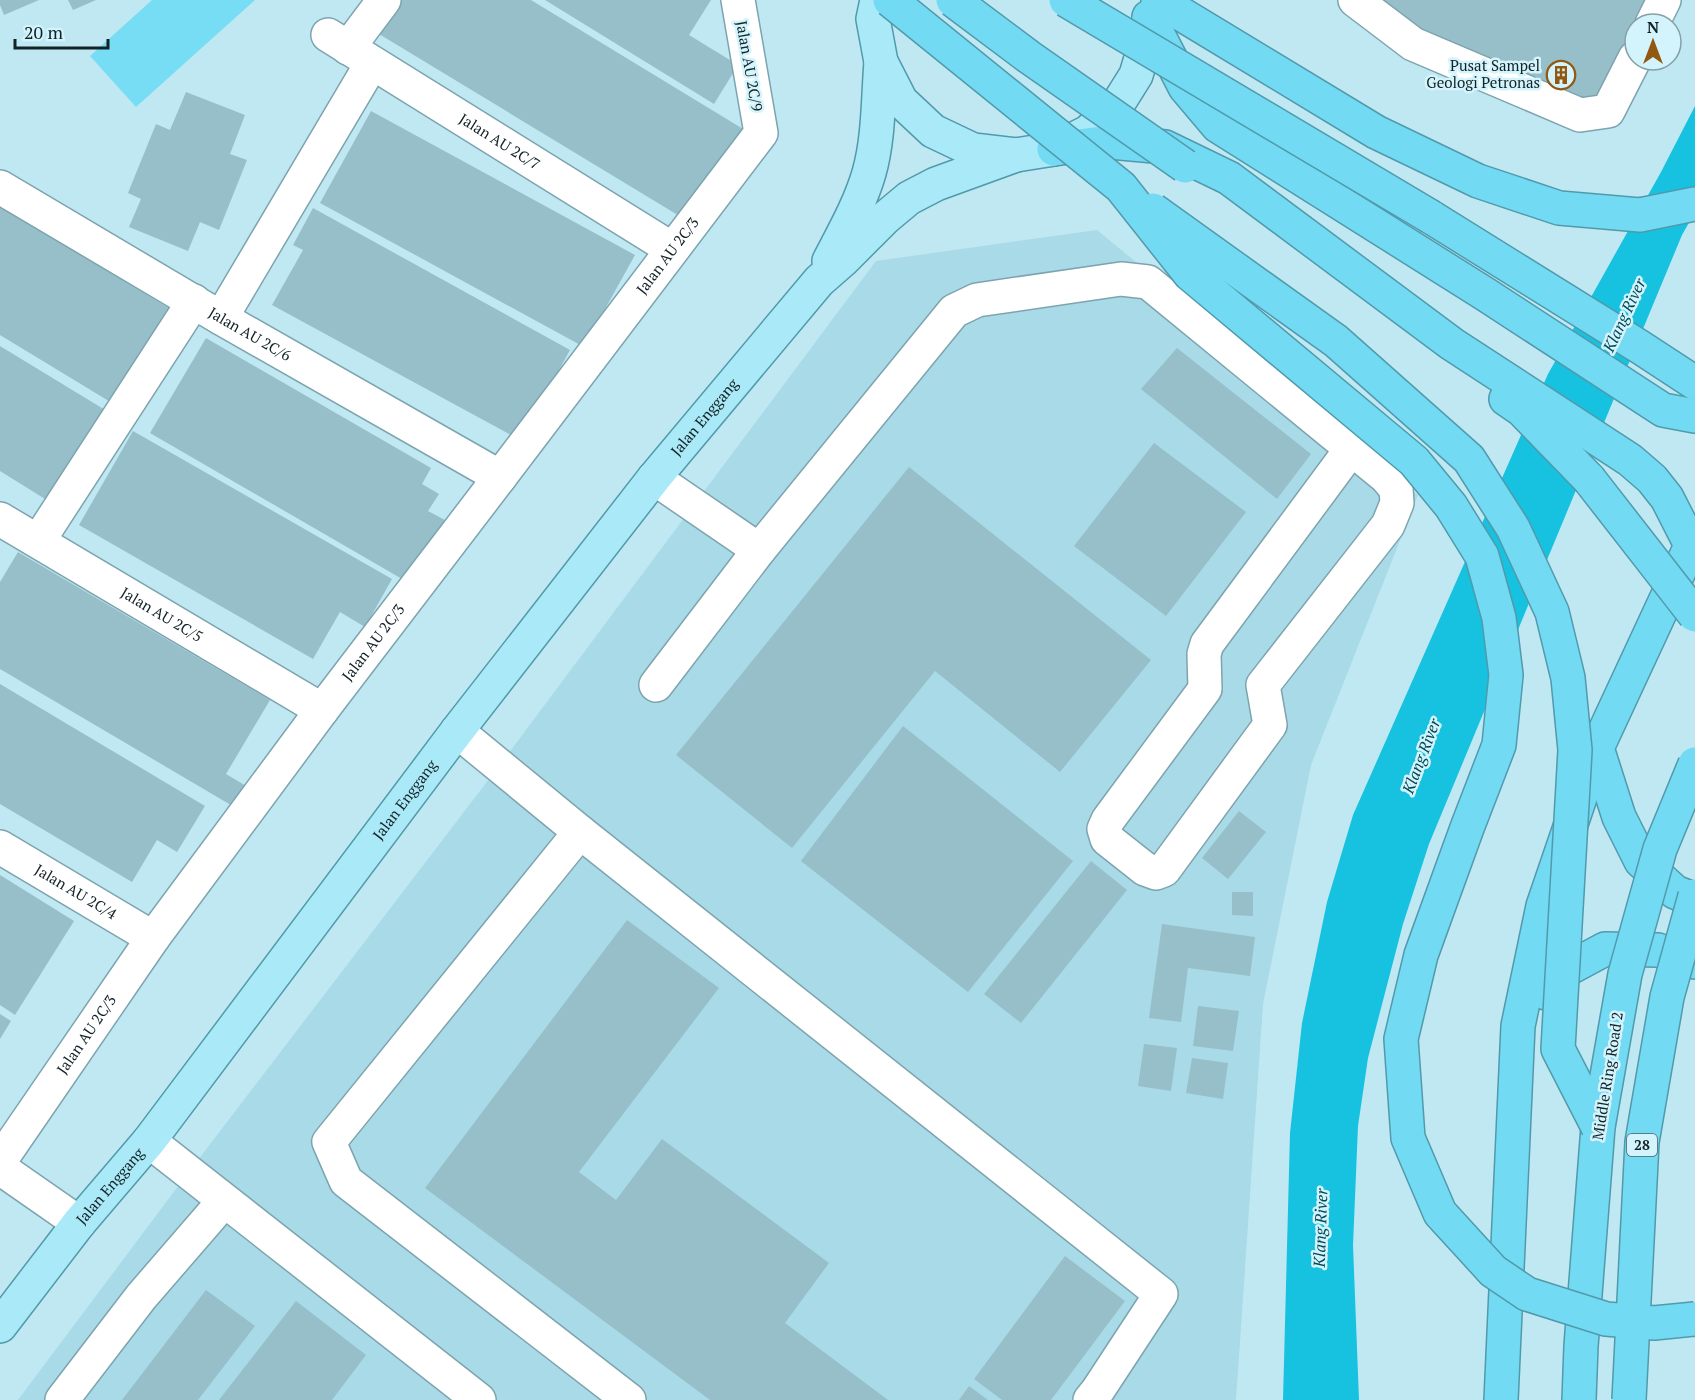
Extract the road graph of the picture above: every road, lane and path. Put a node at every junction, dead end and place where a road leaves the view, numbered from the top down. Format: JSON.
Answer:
{"nodes":[{"id":1,"x":384,"y":0,"type":"edge"},
{"id":2,"x":738,"y":0,"type":"edge"},
{"id":3,"x":877,"y":0,"type":"edge"},
{"id":4,"x":890,"y":0,"type":"edge"},
{"id":5,"x":953,"y":0,"type":"edge"},
{"id":6,"x":1066,"y":0,"type":"edge"},
{"id":7,"x":1355,"y":0,"type":"edge"},
{"id":8,"x":1152,"y":6,"type":"edge"},
{"id":9,"x":349,"y":49,"type":"junction"},
{"id":10,"x":881,"y":62,"type":"junction"},
{"id":11,"x":1628,"y":72,"type":"edge"},
{"id":12,"x":761,"y":132,"type":"joint"},
{"id":13,"x":1054,"y":148,"type":"junction"},
{"id":14,"x":1016,"y":155,"type":"junction"},
{"id":15,"x":0,"y":187,"type":"edge"},
{"id":16,"x":1121,"y":187,"type":"junction"},
{"id":17,"x":1695,"y":204,"type":"edge"},
{"id":18,"x":672,"y":249,"type":"junction"},
{"id":19,"x":819,"y":281,"type":"junction"},
{"id":20,"x":207,"y":309,"type":"junction"},
{"id":21,"x":1695,"y":383,"type":"edge"},
{"id":22,"x":1695,"y":416,"type":"edge"},
{"id":23,"x":1352,"y":448,"type":"junction"},
{"id":24,"x":501,"y":477,"type":"junction"},
{"id":25,"x":654,"y":478,"type":"junction"},
{"id":26,"x":13,"y":532,"type":"edge"},
{"id":27,"x":1693,"y":541,"type":"edge"},
{"id":28,"x":759,"y":550,"type":"junction"},
{"id":29,"x":1695,"y":615,"type":"edge"},
{"id":30,"x":656,"y":685,"type":"dead end"},
{"id":31,"x":322,"y":710,"type":"junction"},
{"id":32,"x":457,"y":731,"type":"junction"},
{"id":33,"x":1597,"y":748,"type":"junction"},
{"id":34,"x":1695,"y":764,"type":"edge"},
{"id":35,"x":580,"y":832,"type":"junction"},
{"id":36,"x":0,"y":847,"type":"edge"},
{"id":37,"x":1695,"y":898,"type":"edge"},
{"id":38,"x":153,"y":938,"type":"junction"},
{"id":39,"x":1695,"y":962,"type":"edge"},
{"id":40,"x":1518,"y":1026,"type":"junction"},
{"id":41,"x":1598,"y":1127,"type":"junction"},
{"id":42,"x":149,"y":1141,"type":"junction"},
{"id":43,"x":0,"y":1161,"type":"edge"},
{"id":44,"x":0,"y":1167,"type":"edge"},
{"id":45,"x":224,"y":1201,"type":"junction"},
{"id":46,"x":79,"y":1223,"type":"junction"},
{"id":47,"x":4,"y":1312,"type":"edge"},
{"id":48,"x":1695,"y":1319,"type":"edge"},
{"id":49,"x":1099,"y":1397,"type":"edge"},
{"id":50,"x":62,"y":1400,"type":"edge"},
{"id":51,"x":479,"y":1400,"type":"edge"},
{"id":52,"x":629,"y":1400,"type":"edge"},
{"id":53,"x":1501,"y":1400,"type":"edge"},
{"id":54,"x":1579,"y":1400,"type":"edge"},
{"id":55,"x":1629,"y":1400,"type":"edge"}],
"edges":[{"from":1,"to":9,"type":"street"},
{"from":2,"to":12,"type":"street","name":"Jalan AU 2C/9"},
{"from":3,"to":10,"type":"main road"},
{"from":4,"to":16,"type":"highway","bridge":true},
{"from":5,"to":29,"type":"highway","bridge":true},
{"from":6,"to":21,"type":"highway","bridge":true},
{"from":7,"to":11,"type":"street"},
{"from":8,"to":13,"type":"main road"},
{"from":8,"to":17,"type":"highway"},
{"from":8,"to":22,"type":"highway"},
{"from":9,"to":18,"type":"street","name":"Jalan AU 2C/7"},
{"from":9,"to":20,"type":"street"},
{"from":10,"to":14,"type":"main road"},
{"from":10,"to":19,"type":"main road","name":"Jalan Enggang"},
{"from":12,"to":18,"type":"street","name":"Jalan AU 2C/3"},
{"from":13,"to":14,"type":"main road"},
{"from":13,"to":27,"type":"highway"},
{"from":14,"to":19,"type":"main road","name":"Jalan Enggang"},
{"from":15,"to":20,"type":"street","name":"Jalan AU 2C/6"},
{"from":16,"to":41,"type":"highway","bridge":true},
{"from":16,"to":48,"type":"highway","bridge":true},
{"from":18,"to":24,"type":"street","name":"Jalan AU 2C/3"},
{"from":19,"to":25,"type":"main road","name":"Jalan Enggang"},
{"from":20,"to":24,"type":"street","name":"Jalan AU 2C/6"},
{"from":20,"to":26,"type":"street"},
{"from":23,"to":23,"type":"street"},
{"from":23,"to":28,"type":"street"},
{"from":24,"to":31,"type":"street","name":"Jalan AU 2C/3"},
{"from":25,"to":28,"type":"street"},
{"from":25,"to":32,"type":"main road","name":"Jalan Enggang"},
{"from":26,"to":31,"type":"street","name":"Jalan AU 2C/5"},
{"from":27,"to":33,"type":"highway"},
{"from":28,"to":30,"type":"street"},
{"from":31,"to":38,"type":"street","name":"Jalan AU 2C/3"},
{"from":32,"to":35,"type":"street"},
{"from":32,"to":42,"type":"main road","name":"Jalan Enggang"},
{"from":33,"to":37,"type":"highway"},
{"from":33,"to":40,"type":"highway"},
{"from":34,"to":41,"type":"highway","name":"Middle Ring Road 2","bridge":true},
{"from":35,"to":49,"type":"street"},
{"from":35,"to":52,"type":"street"},
{"from":36,"to":38,"type":"street","name":"Jalan AU 2C/4"},
{"from":37,"to":55,"type":"highway","number":"28","bridge":true},
{"from":38,"to":43,"type":"street","name":"Jalan AU 2C/3"},
{"from":39,"to":40,"type":"highway"},
{"from":40,"to":53,"type":"highway"},
{"from":41,"to":54,"type":"highway","name":"Middle Ring Road 2"},
{"from":42,"to":45,"type":"street"},
{"from":42,"to":46,"type":"main road","name":"Jalan Enggang"},
{"from":44,"to":46,"type":"street"},
{"from":45,"to":50,"type":"street"},
{"from":45,"to":51,"type":"street"},
{"from":46,"to":47,"type":"main road","name":"Jalan Enggang"}]}
